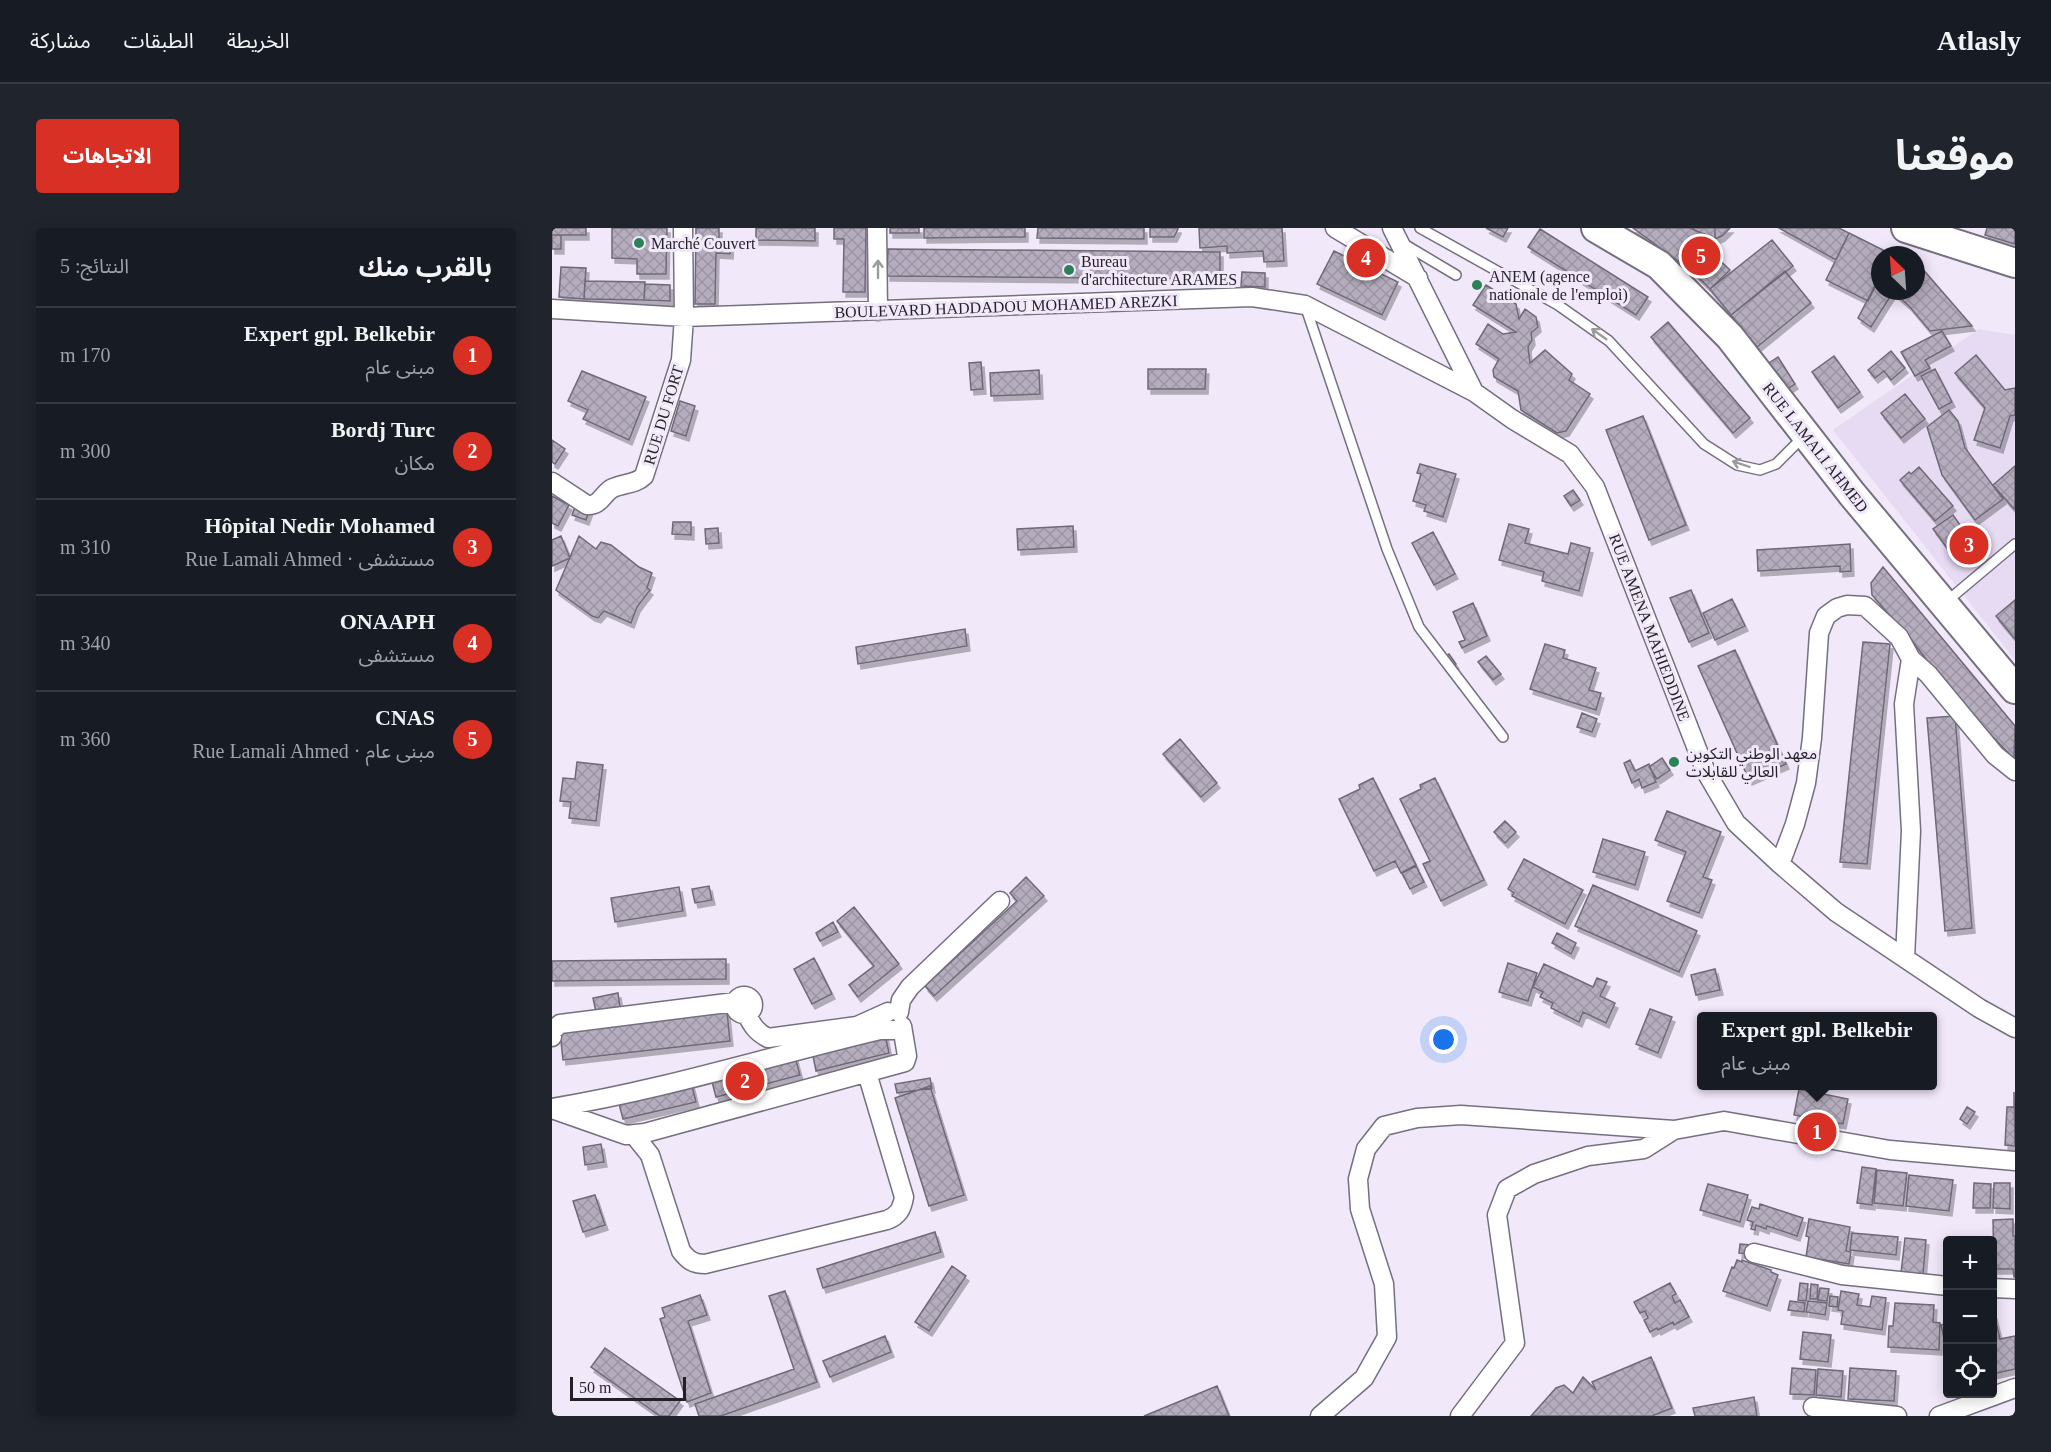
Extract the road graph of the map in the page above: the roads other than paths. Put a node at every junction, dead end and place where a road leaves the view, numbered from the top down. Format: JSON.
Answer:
{"nodes":[{"id":1,"x":683,"y":228,"type":"edge"},
{"id":2,"x":878,"y":228,"type":"edge"},
{"id":3,"x":1335,"y":228,"type":"edge"},
{"id":4,"x":1420,"y":228,"type":"edge"},
{"id":5,"x":1596,"y":228,"type":"edge"},
{"id":6,"x":1906,"y":228,"type":"edge"},
{"id":7,"x":1396,"y":235,"type":"edge"},
{"id":8,"x":2015,"y":263,"type":"edge"},
{"id":9,"x":1456,"y":275,"type":"dead end"},
{"id":10,"x":1418,"y":278,"type":"junction"},
{"id":11,"x":1305,"y":305,"type":"junction"},
{"id":12,"x":552,"y":309,"type":"edge"},
{"id":13,"x":878,"y":310,"type":"junction"},
{"id":14,"x":684,"y":318,"type":"junction"},
{"id":15,"x":1474,"y":392,"type":"junction"},
{"id":16,"x":1806,"y":435,"type":"junction"},
{"id":17,"x":552,"y":482,"type":"edge"},
{"id":18,"x":2015,"y":544,"type":"edge"},
{"id":19,"x":1944,"y":604,"type":"junction"},
{"id":20,"x":1911,"y":659,"type":"junction"},
{"id":21,"x":2015,"y":689,"type":"edge"},
{"id":22,"x":1503,"y":737,"type":"dead end"},
{"id":23,"x":2015,"y":771,"type":"edge"},
{"id":24,"x":1780,"y":864,"type":"junction"},
{"id":25,"x":1000,"y":902,"type":"dead end"},
{"id":26,"x":1905,"y":958,"type":"junction"},
{"id":27,"x":896,"y":1020,"type":"junction"},
{"id":28,"x":2015,"y":1028,"type":"edge"},
{"id":29,"x":552,"y":1037,"type":"edge"},
{"id":30,"x":867,"y":1073,"type":"junction"},
{"id":31,"x":552,"y":1109,"type":"edge"},
{"id":32,"x":1674,"y":1130,"type":"junction"},
{"id":33,"x":634,"y":1135,"type":"junction"},
{"id":34,"x":2015,"y":1161,"type":"edge"},
{"id":35,"x":1754,"y":1253,"type":"dead end"},
{"id":36,"x":1943,"y":1286,"type":"edge"},
{"id":37,"x":1997,"y":1288,"type":"edge"},
{"id":38,"x":2015,"y":1289,"type":"edge"},
{"id":39,"x":2015,"y":1388,"type":"edge"},
{"id":40,"x":1813,"y":1407,"type":"dead end"},
{"id":41,"x":1320,"y":1416,"type":"edge"},
{"id":42,"x":1460,"y":1416,"type":"edge"},
{"id":43,"x":1897,"y":1416,"type":"edge"},
{"id":44,"x":1939,"y":1416,"type":"edge"}],
"edges":[{"from":1,"to":14,"type":"street"},
{"from":13,"to":2,"type":"street","one_way":true},
{"from":3,"to":10,"type":"street"},
{"from":16,"to":4,"type":"lane","one_way":true},
{"from":5,"to":16,"type":"main road","name":"RUE LAMALI AHMED"},
{"from":6,"to":8,"type":"main road"},
{"from":7,"to":9,"type":"lane"},
{"from":7,"to":10,"type":"street","name":"RUE AMENA MAHIEDDINE"},
{"from":10,"to":15,"type":"street","name":"RUE AMENA MAHIEDDINE"},
{"from":11,"to":13,"type":"street","name":"BOULEVARD HADDADOU MOHAMED AREZKI"},
{"from":11,"to":15,"type":"street","name":"BOULEVARD HADDADOU MOHAMED AREZKI"},
{"from":11,"to":22,"type":"lane"},
{"from":12,"to":14,"type":"street","name":"BOULEVARD HADDADOU MOHAMED AREZKI"},
{"from":13,"to":14,"type":"street","name":"BOULEVARD HADDADOU MOHAMED AREZKI"},
{"from":14,"to":17,"type":"street","name":"RUE DU FORT"},
{"from":15,"to":24,"type":"street","name":"RUE AMENA MAHIEDDINE"},
{"from":16,"to":19,"type":"main road","name":"RUE LAMALI AHMED"},
{"from":18,"to":19,"type":"lane"},
{"from":19,"to":21,"type":"main road","name":"RUE LAMALI AHMED"},
{"from":20,"to":23,"type":"street"},
{"from":20,"to":24,"type":"street"},
{"from":20,"to":26,"type":"street"},
{"from":24,"to":26,"type":"street","name":"RUE AMENA MAHIEDDINE"},
{"from":25,"to":27,"type":"street"},
{"from":26,"to":28,"type":"street","name":"RUE AMENA MAHIEDDINE"},
{"from":27,"to":29,"type":"street"},
{"from":27,"to":30,"type":"street"},
{"from":27,"to":31,"type":"street"},
{"from":30,"to":33,"type":"street"},
{"from":30,"to":33,"type":"street"},
{"from":31,"to":33,"type":"street"},
{"from":32,"to":34,"type":"street"},
{"from":32,"to":41,"type":"street"},
{"from":32,"to":42,"type":"street"},
{"from":35,"to":36,"type":"street"},
{"from":37,"to":38,"type":"street"},
{"from":39,"to":44,"type":"street"},
{"from":40,"to":43,"type":"street"}]}
